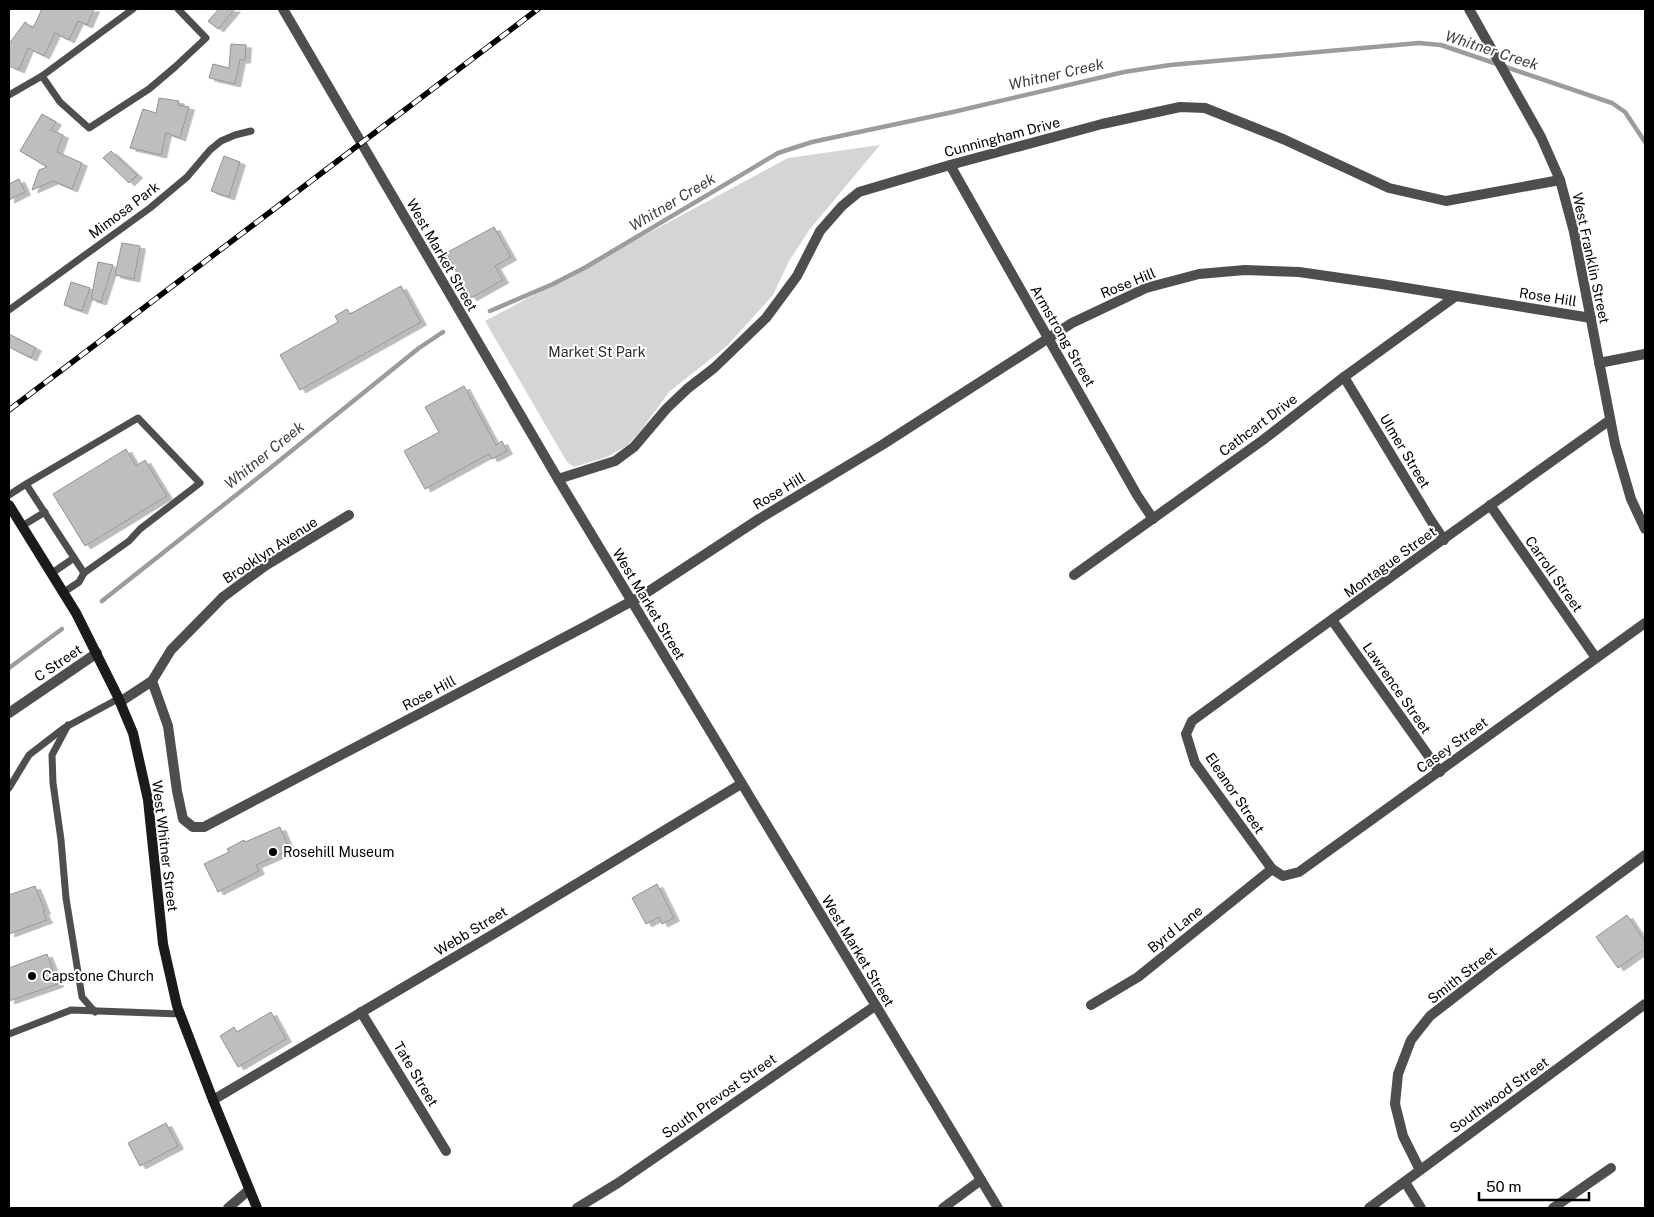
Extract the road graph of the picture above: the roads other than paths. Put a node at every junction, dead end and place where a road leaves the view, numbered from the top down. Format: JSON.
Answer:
{"nodes":[{"id":1,"x":133,"y":9,"type":"edge"},
{"id":2,"x":178,"y":9,"type":"edge"},
{"id":3,"x":283,"y":9,"type":"edge"},
{"id":4,"x":1469,"y":9,"type":"edge"},
{"id":5,"x":42,"y":76,"type":"junction"},
{"id":6,"x":9,"y":94,"type":"edge"},
{"id":7,"x":251,"y":131,"type":"dead end"},
{"id":8,"x":950,"y":165,"type":"junction"},
{"id":9,"x":1560,"y":180,"type":"junction"},
{"id":10,"x":1456,"y":296,"type":"junction"},
{"id":11,"x":9,"y":310,"type":"edge"},
{"id":12,"x":1591,"y":318,"type":"junction"},
{"id":13,"x":1047,"y":338,"type":"junction"},
{"id":14,"x":1645,"y":354,"type":"edge"},
{"id":15,"x":1599,"y":363,"type":"junction"},
{"id":16,"x":1344,"y":377,"type":"junction"},
{"id":17,"x":1610,"y":420,"type":"junction"},
{"id":18,"x":558,"y":479,"type":"junction"},
{"id":19,"x":26,"y":484,"type":"junction"},
{"id":20,"x":9,"y":495,"type":"edge"},
{"id":21,"x":9,"y":504,"type":"edge"},
{"id":22,"x":1490,"y":505,"type":"junction"},
{"id":23,"x":45,"y":512,"type":"junction"},
{"id":24,"x":349,"y":515,"type":"dead end"},
{"id":25,"x":1153,"y":519,"type":"junction"},
{"id":26,"x":22,"y":526,"type":"junction"},
{"id":27,"x":1645,"y":529,"type":"edge"},
{"id":28,"x":1444,"y":540,"type":"junction"},
{"id":29,"x":74,"y":558,"type":"junction"},
{"id":30,"x":52,"y":573,"type":"junction"},
{"id":31,"x":84,"y":573,"type":"junction"},
{"id":32,"x":1074,"y":575,"type":"dead end"},
{"id":33,"x":64,"y":592,"type":"junction"},
{"id":34,"x":631,"y":601,"type":"junction"},
{"id":35,"x":1332,"y":620,"type":"junction"},
{"id":36,"x":1645,"y":624,"type":"edge"},
{"id":37,"x":97,"y":653,"type":"junction"},
{"id":38,"x":1596,"y":658,"type":"junction"},
{"id":39,"x":152,"y":681,"type":"junction"},
{"id":40,"x":119,"y":700,"type":"junction"},
{"id":41,"x":9,"y":713,"type":"edge"},
{"id":42,"x":68,"y":726,"type":"junction"},
{"id":43,"x":1189,"y":728,"type":"joint"},
{"id":44,"x":1440,"y":772,"type":"junction"},
{"id":45,"x":741,"y":784,"type":"junction"},
{"id":46,"x":9,"y":788,"type":"edge"},
{"id":47,"x":1645,"y":855,"type":"edge"},
{"id":48,"x":1272,"y":869,"type":"junction"},
{"id":49,"x":1645,"y":1004,"type":"edge"},
{"id":50,"x":1091,"y":1005,"type":"dead end"},
{"id":51,"x":875,"y":1006,"type":"junction"},
{"id":52,"x":95,"y":1012,"type":"junction"},
{"id":53,"x":361,"y":1012,"type":"junction"},
{"id":54,"x":180,"y":1014,"type":"junction"},
{"id":55,"x":9,"y":1034,"type":"edge"},
{"id":56,"x":213,"y":1100,"type":"junction"},
{"id":57,"x":446,"y":1151,"type":"dead end"},
{"id":58,"x":1612,"y":1168,"type":"dead end"},
{"id":59,"x":1420,"y":1170,"type":"junction"},
{"id":60,"x":981,"y":1180,"type":"junction"},
{"id":61,"x":1405,"y":1182,"type":"junction"},
{"id":62,"x":249,"y":1190,"type":"junction"},
{"id":63,"x":228,"y":1208,"type":"edge"},
{"id":64,"x":257,"y":1208,"type":"edge"},
{"id":65,"x":577,"y":1208,"type":"edge"},
{"id":66,"x":943,"y":1208,"type":"edge"},
{"id":67,"x":998,"y":1208,"type":"edge"},
{"id":68,"x":1369,"y":1208,"type":"edge"},
{"id":69,"x":1420,"y":1208,"type":"edge"},
{"id":70,"x":1553,"y":1208,"type":"edge"}],
"edges":[{"from":1,"to":5,"type":"lane"},
{"from":2,"to":5,"type":"lane"},
{"from":3,"to":18,"type":"street","name":"West Market Street"},
{"from":4,"to":9,"type":"street","name":"West Franklin Street"},
{"from":5,"to":6,"type":"lane"},
{"from":7,"to":11,"type":"lane","name":"Mimosa Park"},
{"from":8,"to":9,"type":"street","name":"Cunningham Drive"},
{"from":8,"to":13,"type":"street","name":"Armstrong Street"},
{"from":8,"to":18,"type":"street","name":"Cunningham Drive"},
{"from":9,"to":12,"type":"street","name":"West Franklin Street"},
{"from":10,"to":12,"type":"street","name":"Rose Hill"},
{"from":10,"to":13,"type":"street","name":"Rose Hill"},
{"from":10,"to":16,"type":"street","name":"Cathcart Drive"},
{"from":12,"to":15,"type":"street","name":"West Franklin Street"},
{"from":13,"to":25,"type":"street","name":"Armstrong Street"},
{"from":13,"to":34,"type":"street","name":"Rose Hill"},
{"from":14,"to":15,"type":"street"},
{"from":15,"to":17,"type":"street","name":"West Franklin Street"},
{"from":16,"to":25,"type":"street","name":"Cathcart Drive"},
{"from":16,"to":28,"type":"street","name":"Ulmer Street"},
{"from":17,"to":22,"type":"street","name":"Montague Street"},
{"from":17,"to":27,"type":"street","name":"West Franklin Street"},
{"from":18,"to":34,"type":"street","name":"West Market Street"},
{"from":19,"to":20,"type":"lane"},
{"from":19,"to":23,"type":"lane"},
{"from":19,"to":31,"type":"lane"},
{"from":21,"to":26,"type":"main road","name":"West Whitner Street"},
{"from":22,"to":28,"type":"street","name":"Montague Street"},
{"from":22,"to":38,"type":"street","name":"Carroll Street"},
{"from":23,"to":26,"type":"lane"},
{"from":23,"to":29,"type":"lane"},
{"from":24,"to":39,"type":"street","name":"Brooklyn Avenue"},
{"from":25,"to":32,"type":"street","name":"Cathcart Drive"},
{"from":26,"to":30,"type":"main road","name":"West Whitner Street"},
{"from":28,"to":35,"type":"street","name":"Montague Street"},
{"from":29,"to":30,"type":"lane"},
{"from":29,"to":31,"type":"lane"},
{"from":30,"to":33,"type":"main road","name":"West Whitner Street"},
{"from":31,"to":33,"type":"lane"},
{"from":33,"to":37,"type":"main road","name":"West Whitner Street"},
{"from":34,"to":39,"type":"street","name":"Rose Hill"},
{"from":34,"to":45,"type":"street","name":"West Market Street"},
{"from":35,"to":43,"type":"street","name":"Montague Street"},
{"from":35,"to":44,"type":"street","name":"Lawrence Street"},
{"from":36,"to":38,"type":"street","name":"Casey Street"},
{"from":37,"to":40,"type":"main road","name":"West Whitner Street"},
{"from":37,"to":41,"type":"street","name":"C Street"},
{"from":38,"to":44,"type":"street","name":"Casey Street"},
{"from":39,"to":40,"type":"street"},
{"from":40,"to":42,"type":"lane"},
{"from":40,"to":54,"type":"main road","name":"West Whitner Street"},
{"from":42,"to":46,"type":"lane"},
{"from":42,"to":52,"type":"lane"},
{"from":43,"to":48,"type":"street","name":"Eleanor Street"},
{"from":44,"to":48,"type":"street","name":"Casey Street"},
{"from":45,"to":51,"type":"street","name":"West Market Street"},
{"from":45,"to":53,"type":"street","name":"Webb Street"},
{"from":47,"to":59,"type":"street","name":"Smith Street"},
{"from":48,"to":50,"type":"street","name":"Byrd Lane"},
{"from":49,"to":59,"type":"street","name":"Southwood Street"},
{"from":51,"to":60,"type":"street","name":"West Market Street"},
{"from":51,"to":65,"type":"street","name":"South Prevost Street"},
{"from":52,"to":54,"type":"lane"},
{"from":52,"to":55,"type":"lane"},
{"from":53,"to":56,"type":"street","name":"Webb Street"},
{"from":53,"to":57,"type":"street","name":"Tate Street"},
{"from":54,"to":56,"type":"main road","name":"West Whitner Street"},
{"from":56,"to":62,"type":"main road","name":"West Whitner Street"},
{"from":58,"to":70,"type":"street"},
{"from":59,"to":61,"type":"street","name":"Southwood Street"},
{"from":60,"to":66,"type":"street"},
{"from":60,"to":67,"type":"street","name":"West Market Street"},
{"from":61,"to":68,"type":"street","name":"Southwood Street"},
{"from":61,"to":69,"type":"street"},
{"from":62,"to":63,"type":"street"},
{"from":62,"to":64,"type":"main road","name":"West Whitner Street"}]}
